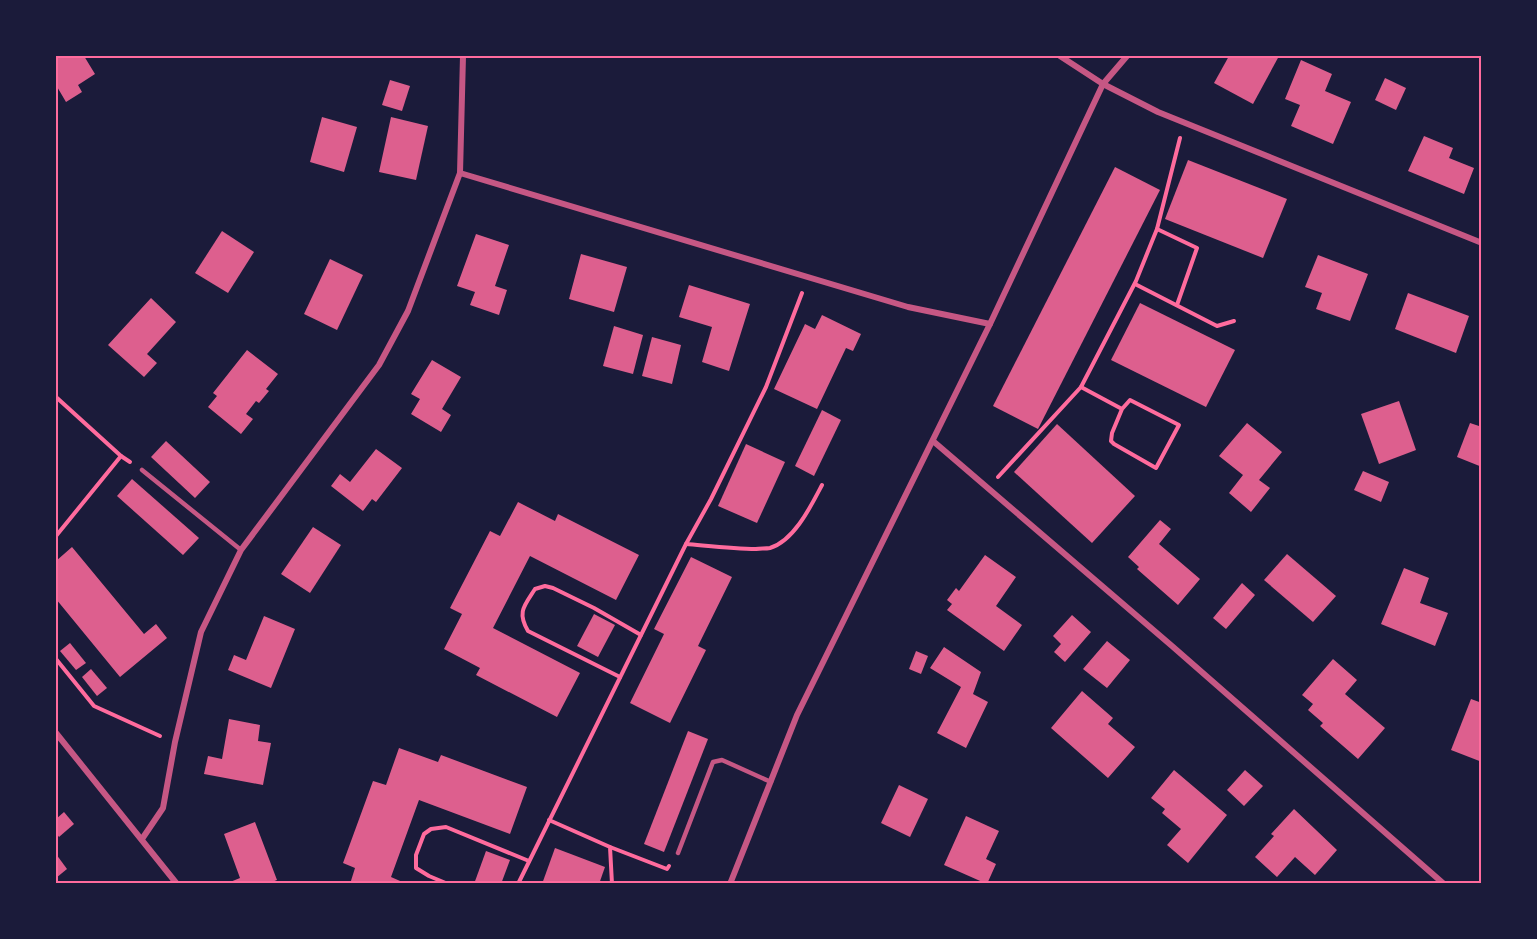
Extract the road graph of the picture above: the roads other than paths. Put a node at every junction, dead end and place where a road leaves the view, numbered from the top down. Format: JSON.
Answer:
{"nodes":[{"id":1,"x":463,"y":56,"type":"edge"},
{"id":2,"x":1060,"y":56,"type":"edge"},
{"id":3,"x":1126,"y":56,"type":"edge"},
{"id":4,"x":1102,"y":84,"type":"junction"},
{"id":5,"x":460,"y":173,"type":"junction"},
{"id":6,"x":1482,"y":243,"type":"edge"},
{"id":7,"x":990,"y":324,"type":"junction"},
{"id":8,"x":933,"y":441,"type":"junction"},
{"id":9,"x":142,"y":470,"type":"road end"},
{"id":10,"x":241,"y":550,"type":"junction"},
{"id":11,"x":56,"y":733,"type":"edge"},
{"id":12,"x":771,"y":782,"type":"junction"},
{"id":13,"x":142,"y":839,"type":"junction"},
{"id":14,"x":678,"y":853,"type":"road end"},
{"id":15,"x":177,"y":884,"type":"edge"},
{"id":16,"x":730,"y":884,"type":"edge"},
{"id":17,"x":1444,"y":884,"type":"edge"}],
"edges":[{"from":1,"to":5,"type":"street"},
{"from":2,"to":4,"type":"street"},
{"from":3,"to":4,"type":"street"},
{"from":4,"to":6,"type":"street"},
{"from":4,"to":7,"type":"street"},
{"from":5,"to":7,"type":"street"},
{"from":5,"to":10,"type":"street"},
{"from":7,"to":8,"type":"street"},
{"from":8,"to":12,"type":"street"},
{"from":8,"to":17,"type":"street"},
{"from":9,"to":10,"type":"lane"},
{"from":10,"to":13,"type":"street"},
{"from":11,"to":13,"type":"street"},
{"from":12,"to":14,"type":"lane"},
{"from":12,"to":16,"type":"street"},
{"from":13,"to":15,"type":"street"}]}
